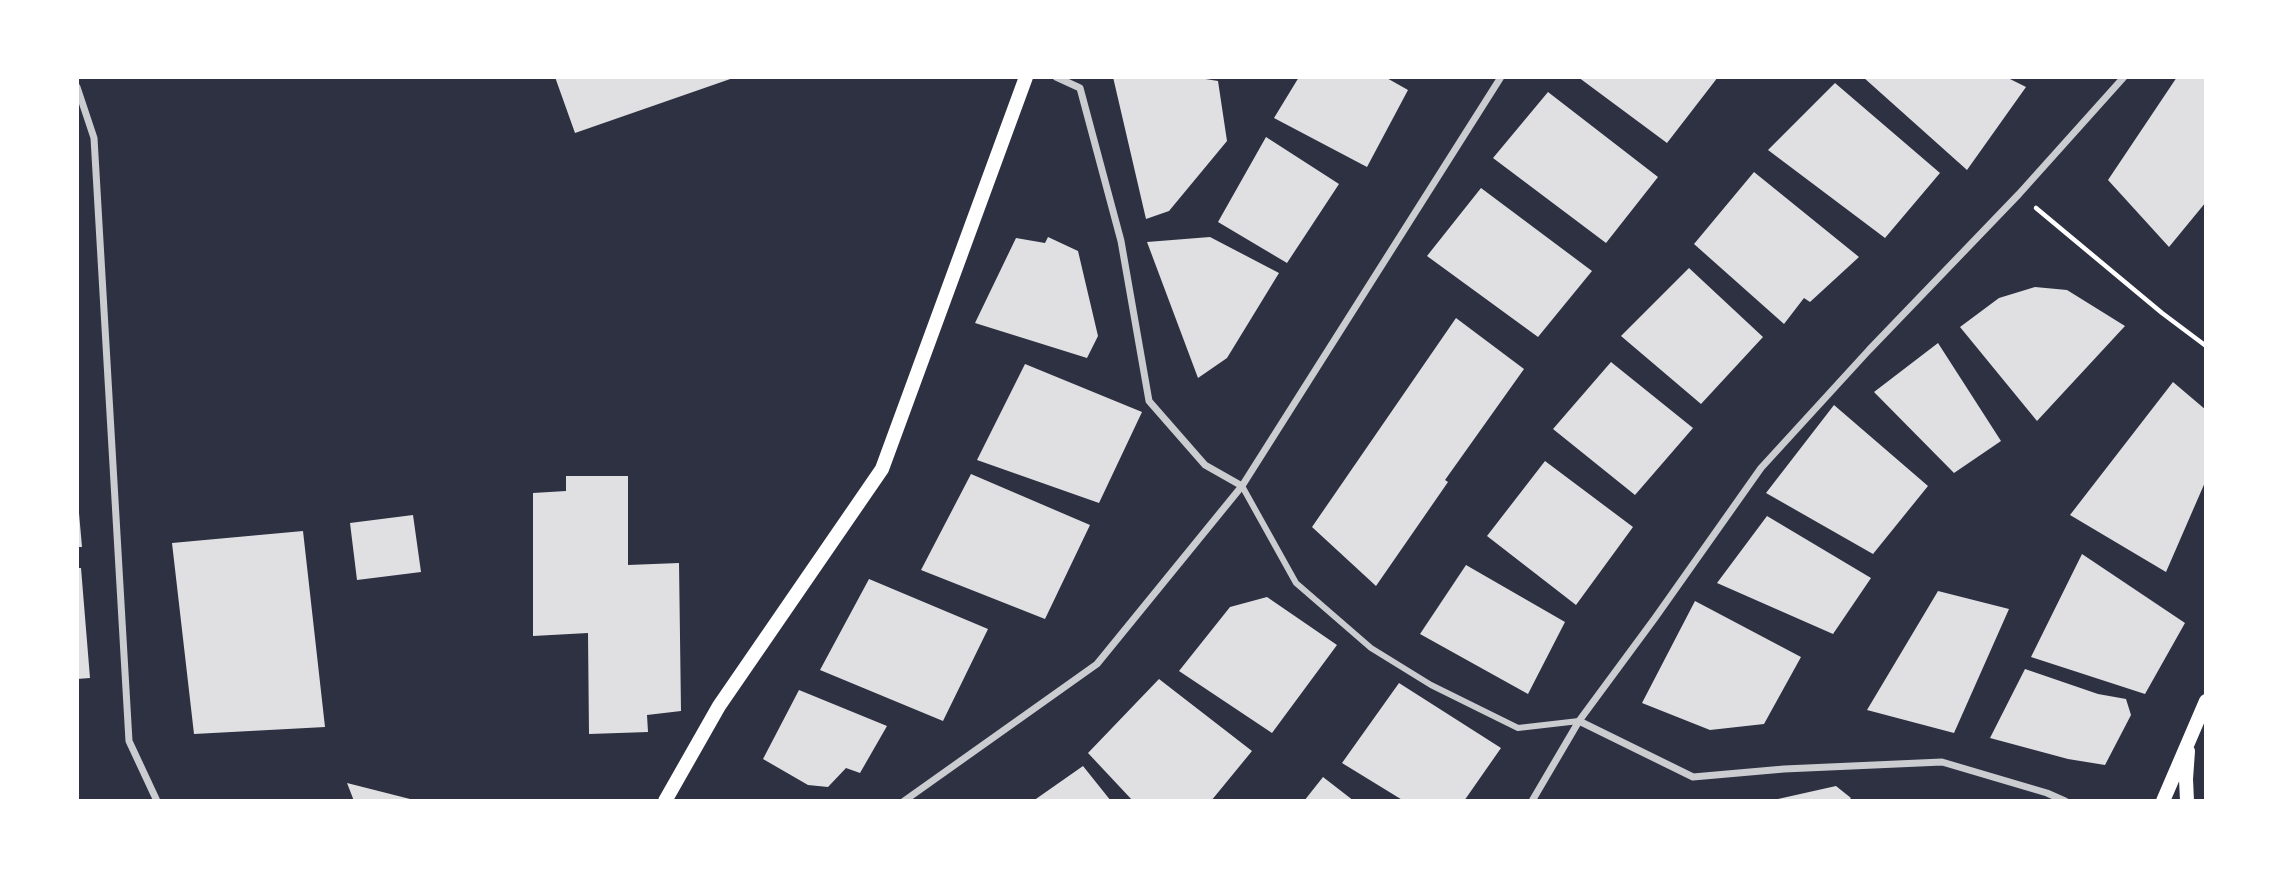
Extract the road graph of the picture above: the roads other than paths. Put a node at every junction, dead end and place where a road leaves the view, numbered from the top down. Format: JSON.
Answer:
{"nodes":[{"id":1,"x":1026,"y":77,"type":"edge"},
{"id":2,"x":1056,"y":77,"type":"edge"},
{"id":3,"x":1501,"y":77,"type":"edge"},
{"id":4,"x":2109,"y":77,"type":"edge"},
{"id":5,"x":2121,"y":79,"type":"edge"},
{"id":6,"x":77,"y":87,"type":"edge"},
{"id":7,"x":1242,"y":486,"type":"junction"},
{"id":8,"x":2206,"y":701,"type":"edge"},
{"id":9,"x":1578,"y":721,"type":"junction"},
{"id":10,"x":2189,"y":736,"type":"junction"},
{"id":11,"x":668,"y":799,"type":"edge"},
{"id":12,"x":157,"y":801,"type":"edge"},
{"id":13,"x":904,"y":801,"type":"edge"},
{"id":14,"x":1532,"y":801,"type":"edge"},
{"id":15,"x":2065,"y":801,"type":"edge"},
{"id":16,"x":2163,"y":801,"type":"edge"},
{"id":17,"x":2187,"y":801,"type":"edge"}],
"edges":[{"from":1,"to":11,"type":"main road"},
{"from":2,"to":7,"type":"street"},
{"from":3,"to":7,"type":"street"},
{"from":4,"to":5,"type":"street"},
{"from":5,"to":9,"type":"street"},
{"from":6,"to":12,"type":"street"},
{"from":7,"to":9,"type":"street"},
{"from":7,"to":13,"type":"street"},
{"from":8,"to":10,"type":"main road"},
{"from":9,"to":14,"type":"street"},
{"from":9,"to":15,"type":"street"},
{"from":10,"to":16,"type":"main road"},
{"from":10,"to":17,"type":"main road"}]}
